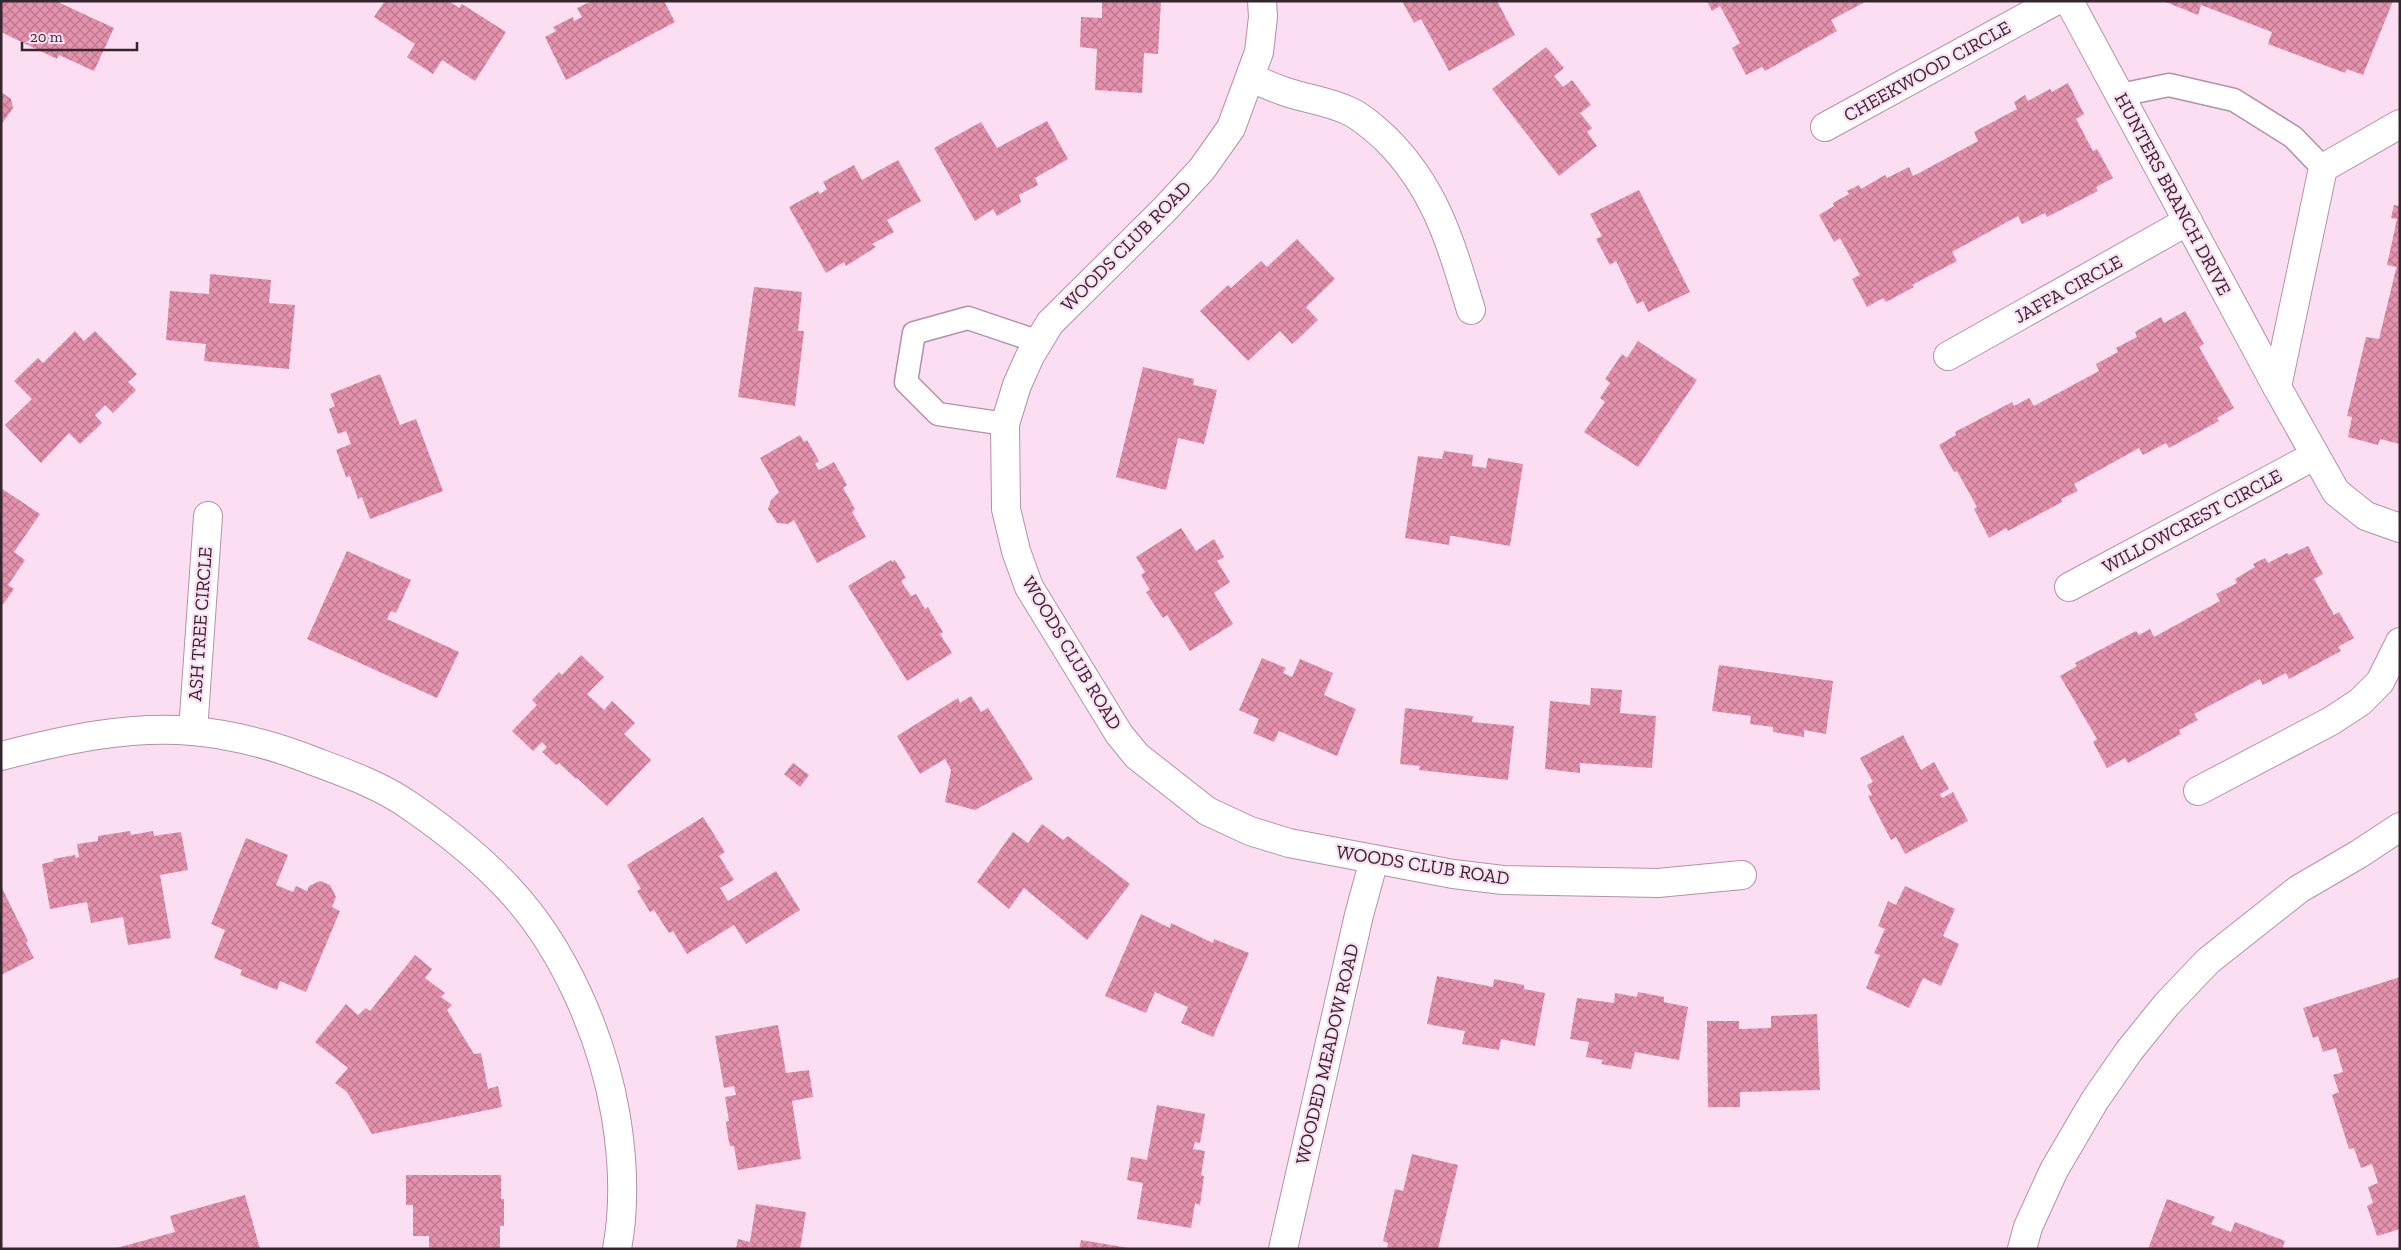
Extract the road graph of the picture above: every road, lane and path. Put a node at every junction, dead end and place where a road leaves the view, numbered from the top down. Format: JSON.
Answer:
{"nodes":[{"id":1,"x":1262,"y":1,"type":"edge"},
{"id":2,"x":2055,"y":1,"type":"edge"},
{"id":3,"x":2069,"y":1,"type":"edge"},
{"id":4,"x":1251,"y":78,"type":"junction"},
{"id":5,"x":2120,"y":96,"type":"junction"},
{"id":6,"x":2400,"y":124,"type":"edge"},
{"id":7,"x":1825,"y":127,"type":"dead end"},
{"id":8,"x":2323,"y":168,"type":"junction"},
{"id":9,"x":2188,"y":221,"type":"junction"},
{"id":10,"x":1471,"y":310,"type":"dead end"},
{"id":11,"x":1039,"y":342,"type":"junction"},
{"id":12,"x":1948,"y":356,"type":"dead end"},
{"id":13,"x":2277,"y":387,"type":"junction"},
{"id":14,"x":1005,"y":424,"type":"junction"},
{"id":15,"x":2314,"y":456,"type":"junction"},
{"id":16,"x":208,"y":516,"type":"dead end"},
{"id":17,"x":2400,"y":528,"type":"edge"},
{"id":18,"x":2069,"y":587,"type":"dead end"},
{"id":19,"x":2400,"y":642,"type":"edge"},
{"id":20,"x":193,"y":731,"type":"junction"},
{"id":21,"x":1,"y":756,"type":"edge"},
{"id":22,"x":2198,"y":791,"type":"dead end"},
{"id":23,"x":2400,"y":827,"type":"edge"},
{"id":24,"x":1374,"y":860,"type":"junction"},
{"id":25,"x":1742,"y":875,"type":"dead end"},
{"id":26,"x":617,"y":1249,"type":"edge"},
{"id":27,"x":1283,"y":1249,"type":"edge"},
{"id":28,"x":2022,"y":1249,"type":"edge"}],
"edges":[{"from":1,"to":4,"type":"street","name":"WOODS CLUB ROAD"},
{"from":2,"to":7,"type":"street","name":"CHEEKWOOD CIRCLE"},
{"from":3,"to":5,"type":"street","name":"HUNTERS BRANCH DRIVE"},
{"from":4,"to":10,"type":"street"},
{"from":4,"to":11,"type":"street","name":"WOODS CLUB ROAD"},
{"from":5,"to":8,"type":"lane"},
{"from":5,"to":9,"type":"street","name":"HUNTERS BRANCH DRIVE"},
{"from":6,"to":8,"type":"street"},
{"from":8,"to":13,"type":"street"},
{"from":9,"to":12,"type":"street","name":"JAFFA CIRCLE"},
{"from":9,"to":13,"type":"street","name":"HUNTERS BRANCH DRIVE"},
{"from":11,"to":14,"type":"street","name":"WOODS CLUB ROAD"},
{"from":11,"to":14,"type":"lane"},
{"from":13,"to":15,"type":"street","name":"HUNTERS BRANCH DRIVE"},
{"from":14,"to":24,"type":"street","name":"WOODS CLUB ROAD"},
{"from":15,"to":17,"type":"street","name":"HUNTERS BRANCH DRIVE"},
{"from":15,"to":18,"type":"street","name":"WILLOWCREST CIRCLE"},
{"from":16,"to":20,"type":"street","name":"ASH TREE CIRCLE"},
{"from":19,"to":22,"type":"street"},
{"from":20,"to":21,"type":"street"},
{"from":20,"to":26,"type":"street"},
{"from":23,"to":28,"type":"street"},
{"from":24,"to":25,"type":"street","name":"WOODS CLUB ROAD"},
{"from":24,"to":27,"type":"street","name":"WOODED MEADOW ROAD"}]}
